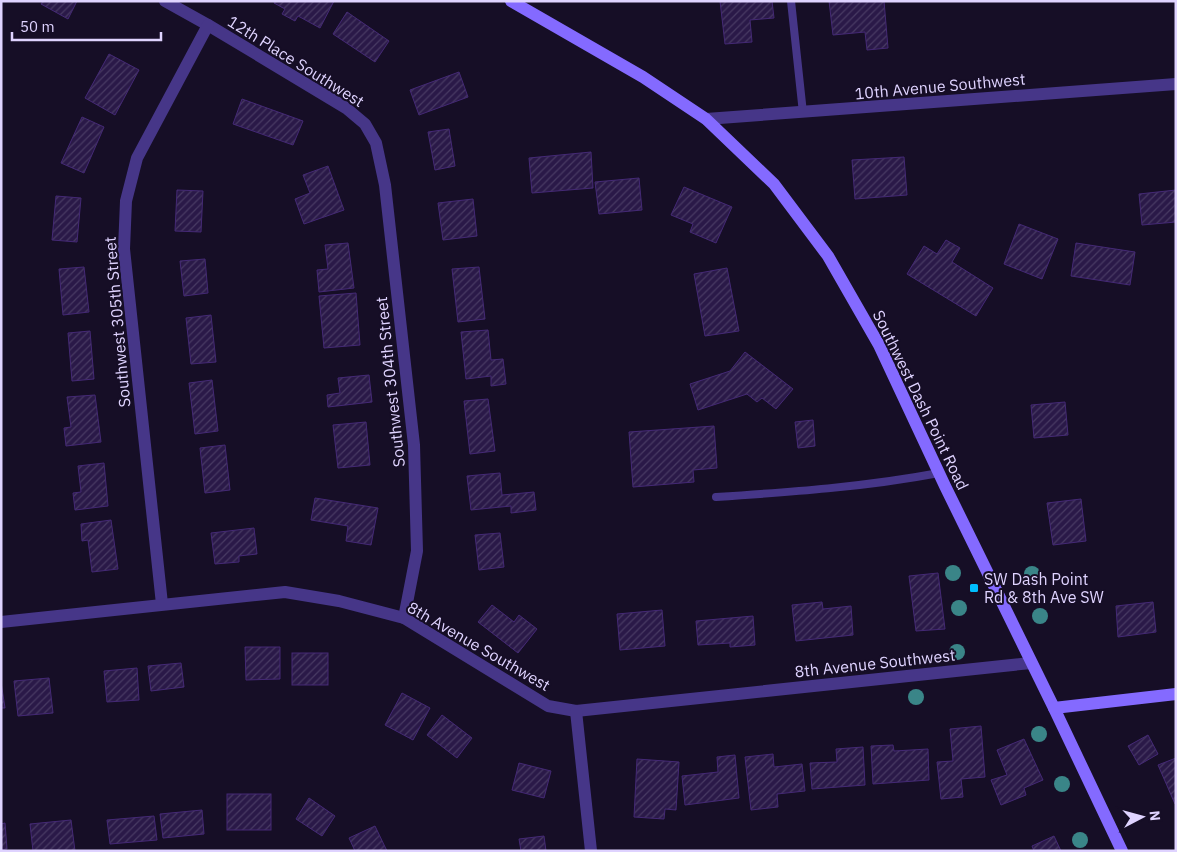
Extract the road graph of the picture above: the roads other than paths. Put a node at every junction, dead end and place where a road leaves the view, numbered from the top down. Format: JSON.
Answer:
{"nodes":[{"id":1,"x":165,"y":1,"type":"edge"},
{"id":2,"x":511,"y":1,"type":"edge"},
{"id":3,"x":791,"y":1,"type":"edge"},
{"id":4,"x":208,"y":25,"type":"junction"},
{"id":5,"x":1176,"y":84,"type":"edge"},
{"id":6,"x":803,"y":113,"type":"junction"},
{"id":7,"x":706,"y":119,"type":"junction"},
{"id":8,"x":376,"y":143,"type":"joint"},
{"id":9,"x":938,"y":473,"type":"junction"},
{"id":10,"x":716,"y":497,"type":"dead end"},
{"id":11,"x":162,"y":604,"type":"junction"},
{"id":12,"x":404,"y":618,"type":"junction"},
{"id":13,"x":1,"y":622,"type":"edge"},
{"id":14,"x":1031,"y":663,"type":"junction"},
{"id":15,"x":1176,"y":694,"type":"edge"},
{"id":16,"x":1054,"y":708,"type":"junction"},
{"id":17,"x":576,"y":711,"type":"junction"},
{"id":18,"x":591,"y":851,"type":"edge"},
{"id":19,"x":1122,"y":851,"type":"edge"}],
"edges":[{"from":1,"to":4,"type":"street","name":"12th Place Southwest"},
{"from":2,"to":7,"type":"main road","name":"Southwest Dash Point Road"},
{"from":3,"to":6,"type":"lane"},
{"from":4,"to":8,"type":"street","name":"12th Place Southwest"},
{"from":4,"to":11,"type":"street","name":"Southwest 305th Street"},
{"from":5,"to":6,"type":"street","name":"10th Avenue Southwest"},
{"from":6,"to":7,"type":"street","name":"10th Avenue Southwest"},
{"from":7,"to":9,"type":"main road","name":"Southwest Dash Point Road"},
{"from":8,"to":12,"type":"street","name":"Southwest 304th Street"},
{"from":9,"to":10,"type":"lane"},
{"from":9,"to":14,"type":"main road","name":"Southwest Dash Point Road"},
{"from":11,"to":12,"type":"street","name":"8th Avenue Southwest"},
{"from":11,"to":13,"type":"street","name":"8th Avenue Southwest"},
{"from":12,"to":17,"type":"street","name":"8th Avenue Southwest"},
{"from":14,"to":16,"type":"main road","name":"Southwest Dash Point Road"},
{"from":14,"to":17,"type":"street","name":"8th Avenue Southwest"},
{"from":15,"to":16,"type":"main road"},
{"from":16,"to":19,"type":"main road","name":"Southwest Dash Point Road"},
{"from":17,"to":18,"type":"street"}]}
